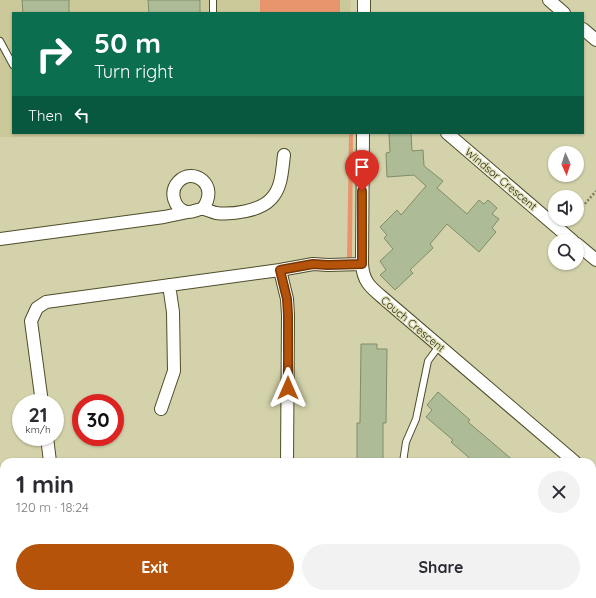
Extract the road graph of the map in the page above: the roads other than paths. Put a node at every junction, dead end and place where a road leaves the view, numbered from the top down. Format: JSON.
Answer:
{"nodes":[{"id":1,"x":213,"y":0,"type":"edge"},
{"id":2,"x":364,"y":0,"type":"edge"},
{"id":3,"x":549,"y":0,"type":"edge"},
{"id":4,"x":213,"y":12,"type":"edge"},
{"id":5,"x":364,"y":12,"type":"edge"},
{"id":6,"x":563,"y":12,"type":"edge"},
{"id":7,"x":584,"y":30,"type":"edge"},
{"id":8,"x":596,"y":40,"type":"edge"},
{"id":9,"x":0,"y":41,"type":"edge"},
{"id":10,"x":12,"y":63,"type":"edge"},
{"id":11,"x":363,"y":134,"type":"edge"},
{"id":12,"x":448,"y":134,"type":"edge"},
{"id":13,"x":284,"y":155,"type":"dead end"},
{"id":14,"x":175,"y":202,"type":"junction"},
{"id":15,"x":203,"y":208,"type":"junction"},
{"id":16,"x":188,"y":212,"type":"junction"},
{"id":17,"x":156,"y":217,"type":"junction"},
{"id":18,"x":565,"y":234,"type":"edge"},
{"id":19,"x":0,"y":239,"type":"edge"},
{"id":20,"x":584,"y":250,"type":"edge"},
{"id":21,"x":596,"y":260,"type":"edge"},
{"id":22,"x":362,"y":264,"type":"junction"},
{"id":23,"x":280,"y":270,"type":"junction"},
{"id":24,"x":169,"y":285,"type":"junction"},
{"id":25,"x":439,"y":346,"type":"junction"},
{"id":26,"x":41,"y":394,"type":"edge"},
{"id":27,"x":161,"y":409,"type":"dead end"},
{"id":28,"x":48,"y":446,"type":"edge"},
{"id":29,"x":50,"y":458,"type":"edge"},
{"id":30,"x":288,"y":458,"type":"edge"},
{"id":31,"x":404,"y":458,"type":"edge"},
{"id":32,"x":570,"y":458,"type":"edge"}],
"edges":[{"from":1,"to":4,"type":"lane"},
{"from":2,"to":5,"type":"street"},
{"from":3,"to":6,"type":"street"},
{"from":7,"to":8,"type":"street"},
{"from":9,"to":10,"type":"lane"},
{"from":11,"to":22,"type":"street","name":"Couch Crescent"},
{"from":12,"to":18,"type":"street","name":"Windsor Crescent"},
{"from":13,"to":15,"type":"street"},
{"from":14,"to":15,"type":"street"},
{"from":14,"to":16,"type":"street"},
{"from":14,"to":17,"type":"street"},
{"from":15,"to":16,"type":"street"},
{"from":16,"to":17,"type":"street"},
{"from":17,"to":19,"type":"street"},
{"from":20,"to":21,"type":"street"},
{"from":22,"to":23,"type":"street"},
{"from":22,"to":25,"type":"street","name":"Couch Crescent"},
{"from":23,"to":24,"type":"street"},
{"from":23,"to":30,"type":"street"},
{"from":24,"to":26,"type":"street"},
{"from":24,"to":27,"type":"street"},
{"from":25,"to":31,"type":"lane"},
{"from":25,"to":32,"type":"street","name":"Couch Crescent"},
{"from":28,"to":29,"type":"street"}]}
